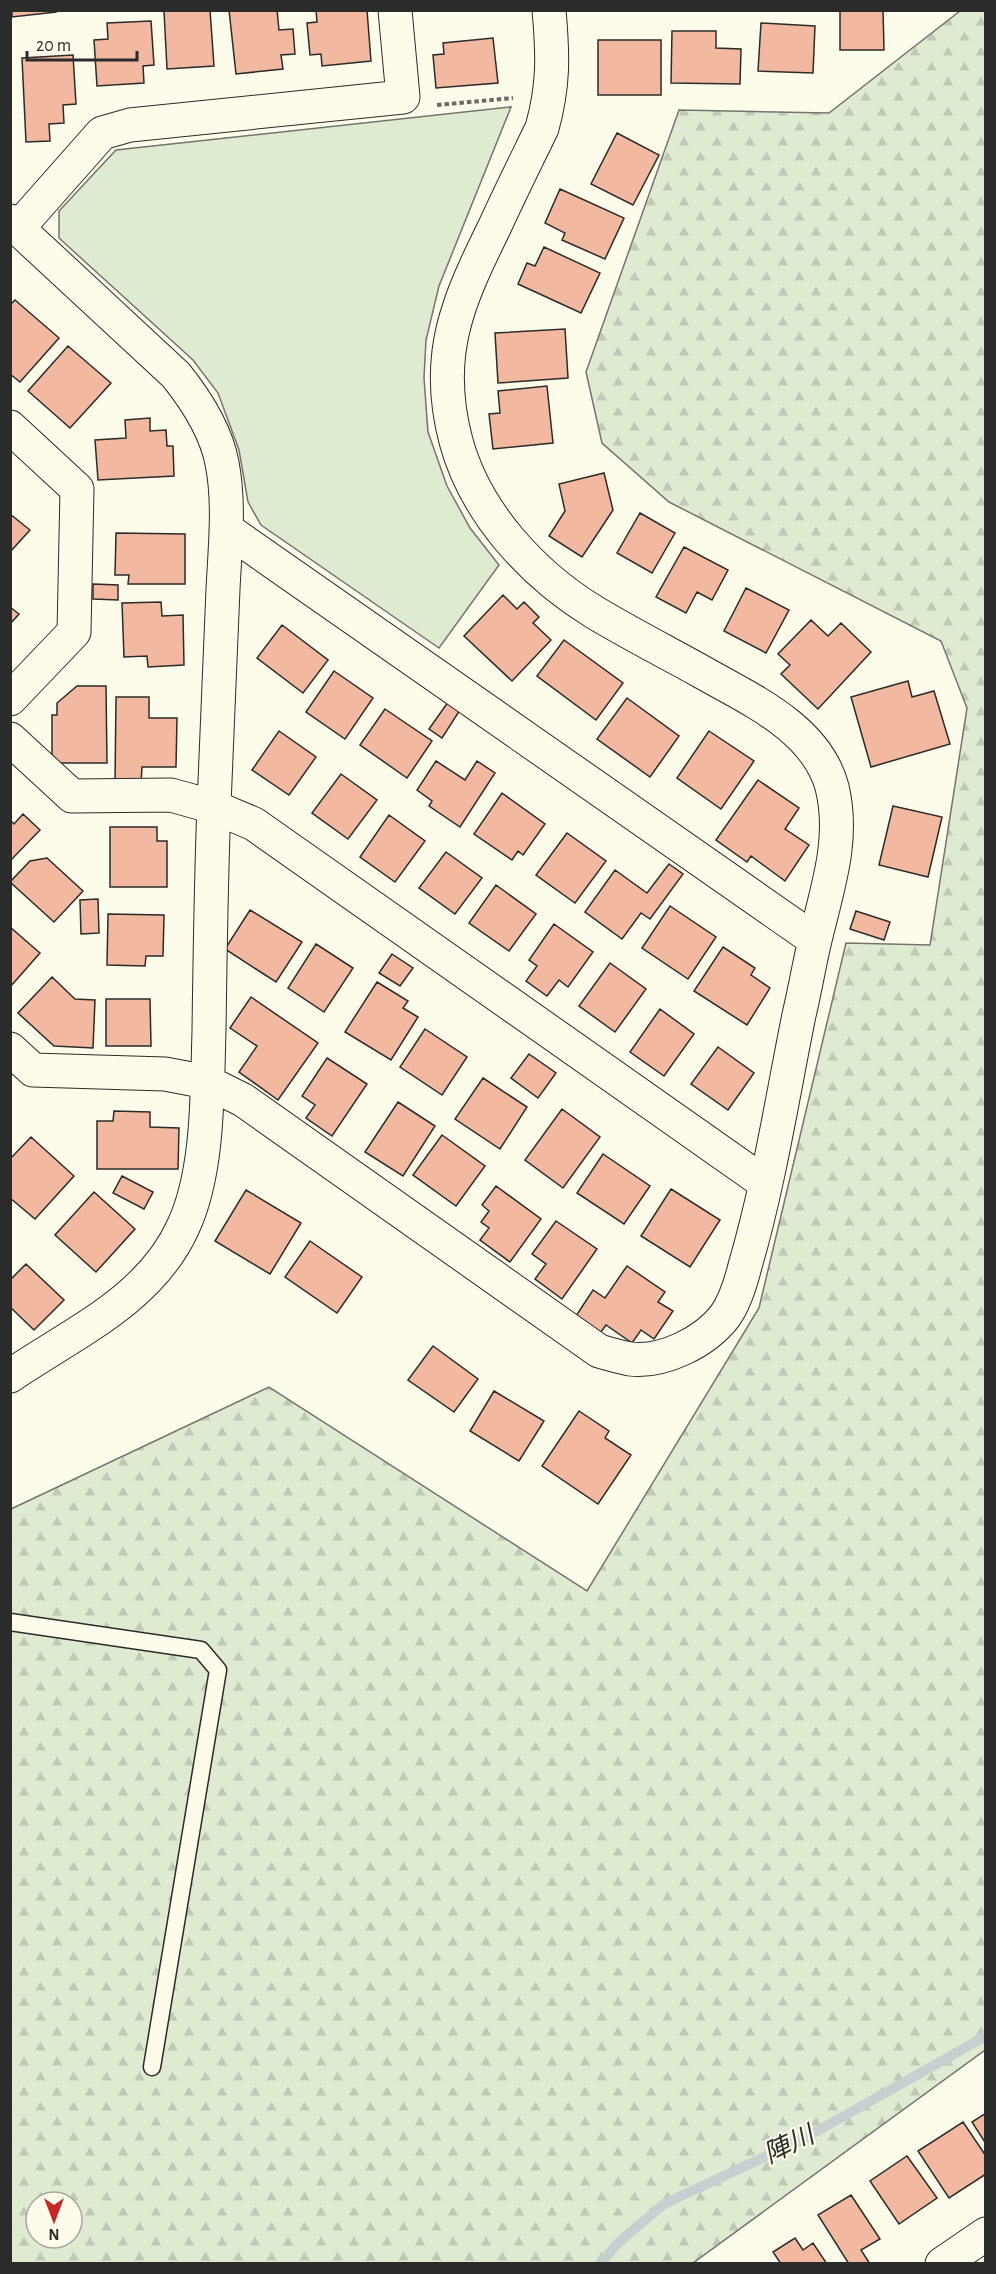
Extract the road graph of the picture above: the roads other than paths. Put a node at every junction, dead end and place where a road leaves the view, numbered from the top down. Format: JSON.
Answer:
{"nodes":[{"id":1,"x":395,"y":10,"type":"edge"},
{"id":2,"x":549,"y":10,"type":"edge"},
{"id":3,"x":14,"y":224,"type":"edge"},
{"id":4,"x":10,"y":427,"type":"edge"},
{"id":5,"x":226,"y":529,"type":"junction"},
{"id":6,"x":10,"y":699,"type":"edge"},
{"id":7,"x":10,"y":739,"type":"edge"},
{"id":8,"x":214,"y":807,"type":"junction"},
{"id":9,"x":815,"y":940,"type":"junction"},
{"id":10,"x":10,"y":1049,"type":"edge"},
{"id":11,"x":207,"y":1082,"type":"junction"},
{"id":12,"x":765,"y":1183,"type":"junction"},
{"id":13,"x":14,"y":1369,"type":"edge"},
{"id":14,"x":10,"y":1622,"type":"edge"},
{"id":15,"x":152,"y":2067,"type":"dead end"},
{"id":16,"x":986,"y":2234,"type":"edge"},
{"id":17,"x":942,"y":2264,"type":"edge"}],
"edges":[{"from":1,"to":3,"type":"street"},
{"from":2,"to":9,"type":"street"},
{"from":3,"to":5,"type":"street"},
{"from":4,"to":6,"type":"street"},
{"from":5,"to":8,"type":"street"},
{"from":5,"to":9,"type":"street"},
{"from":7,"to":8,"type":"street"},
{"from":8,"to":11,"type":"street"},
{"from":8,"to":12,"type":"street"},
{"from":9,"to":12,"type":"street"},
{"from":10,"to":11,"type":"street"},
{"from":11,"to":12,"type":"street"},
{"from":11,"to":13,"type":"street"},
{"from":14,"to":15,"type":"lane"},
{"from":16,"to":17,"type":"street"}]}
